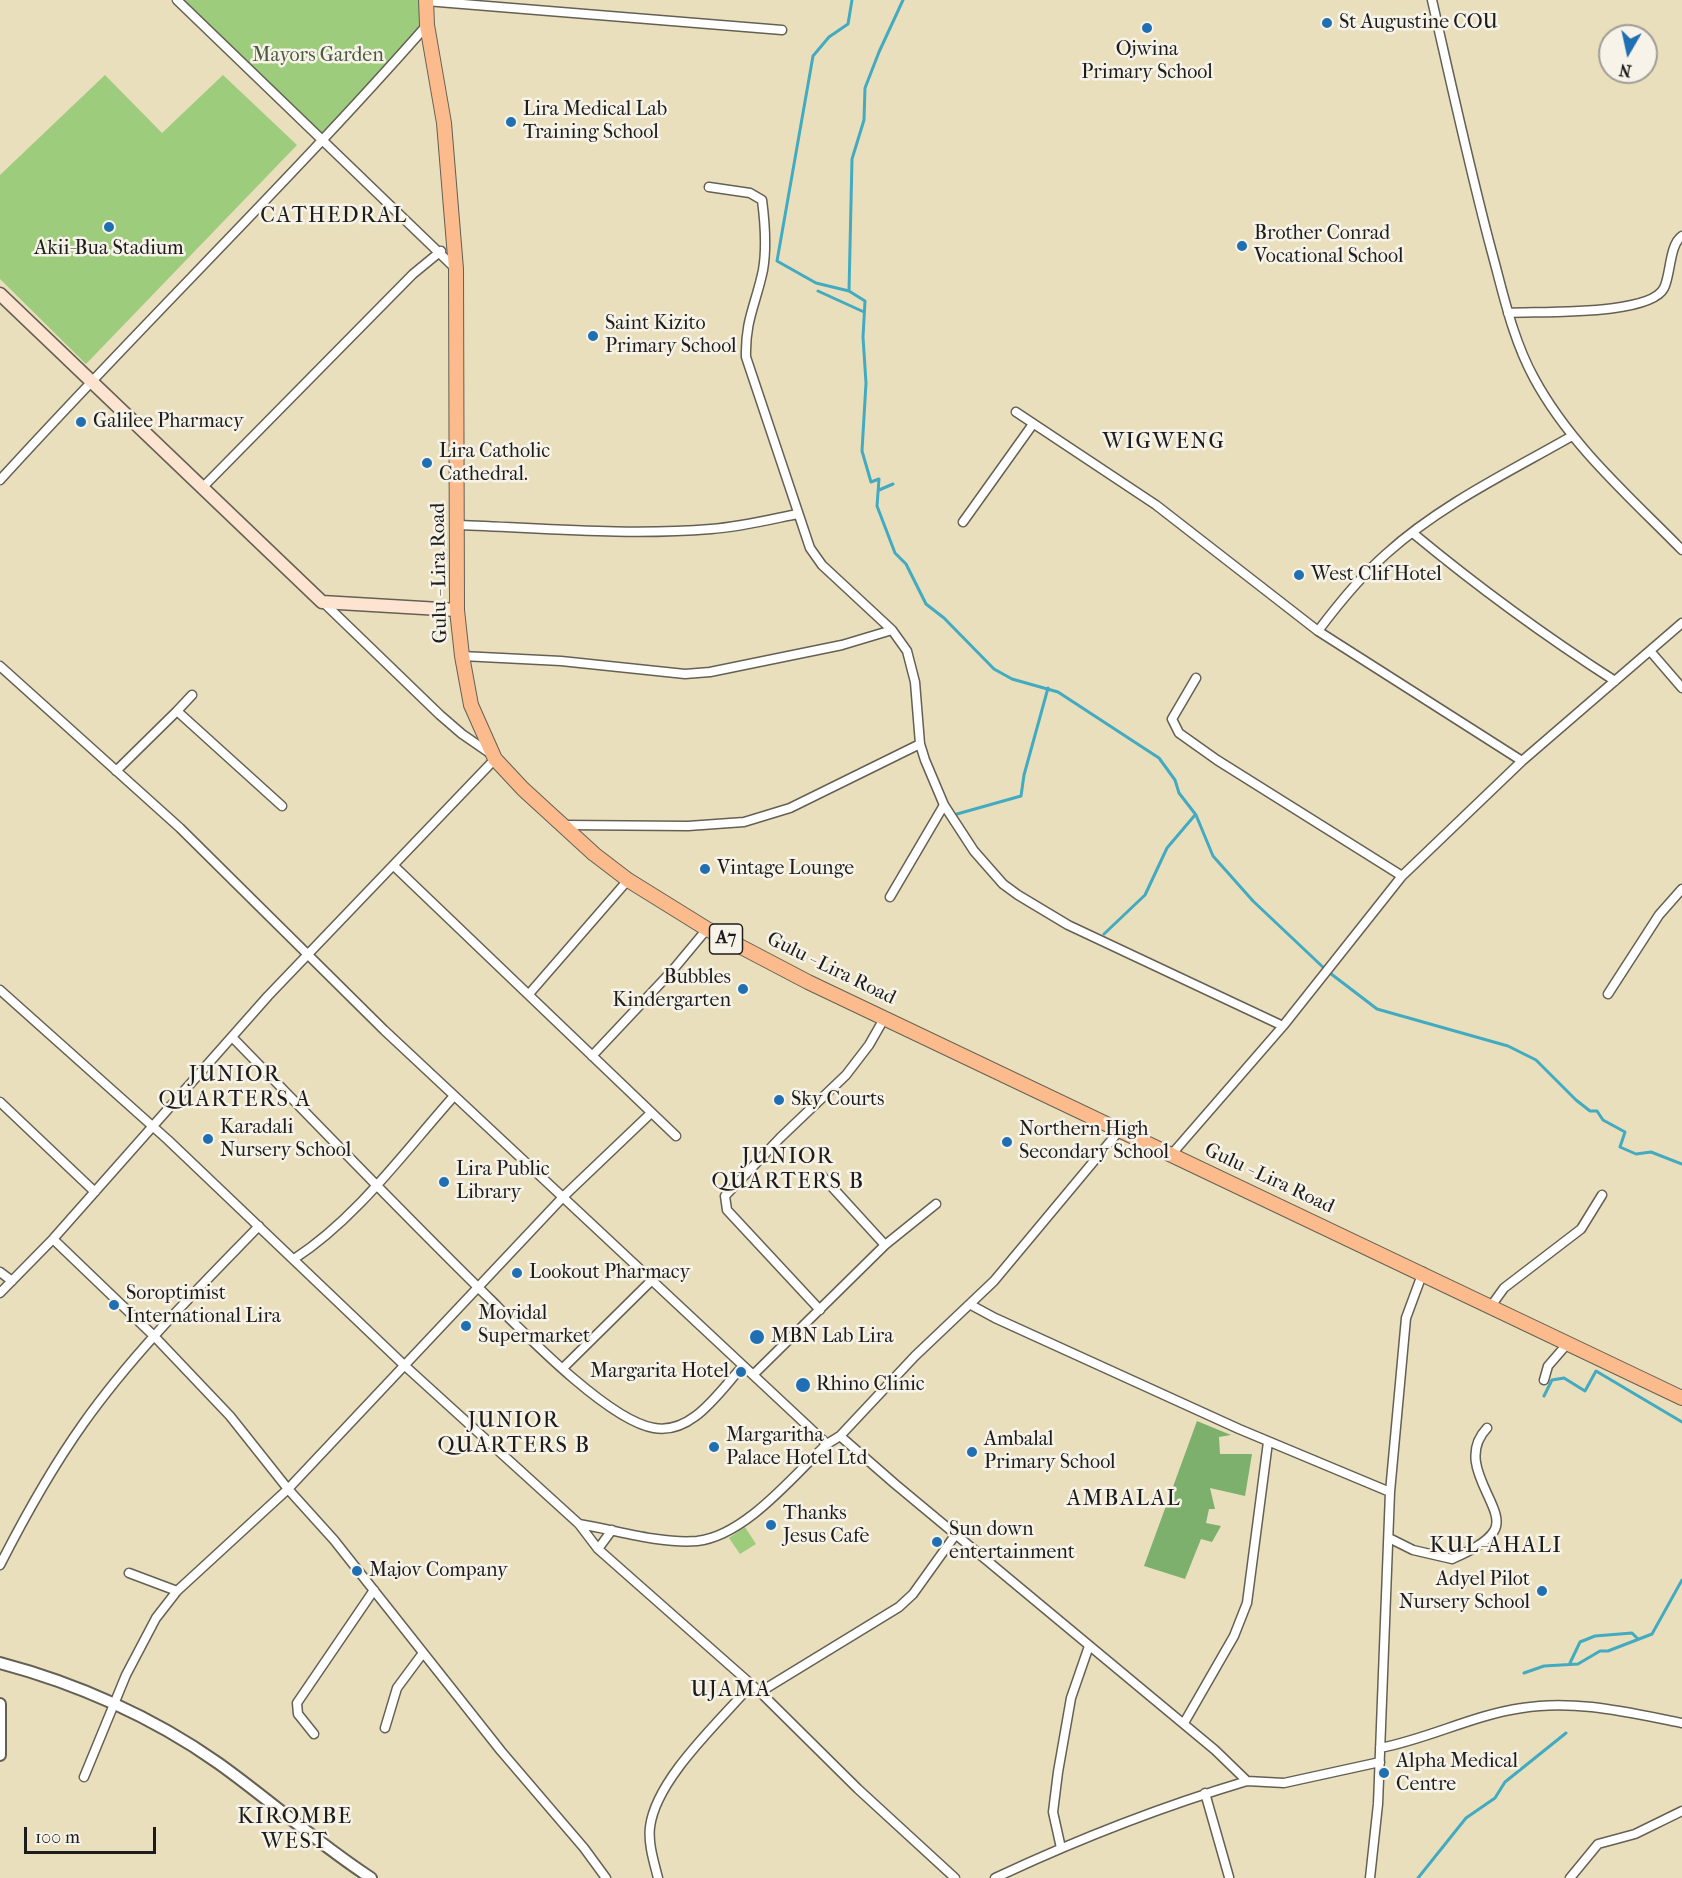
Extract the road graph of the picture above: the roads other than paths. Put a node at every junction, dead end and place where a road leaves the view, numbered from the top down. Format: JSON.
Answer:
{"nodes":[{"id":1,"x":177,"y":0,"type":"edge"},
{"id":2,"x":1432,"y":0,"type":"edge"},
{"id":3,"x":426,"y":1,"type":"edge"},
{"id":4,"x":427,"y":25,"type":"junction"},
{"id":5,"x":782,"y":30,"type":"dead end"},
{"id":6,"x":322,"y":142,"type":"junction"},
{"id":7,"x":709,"y":187,"type":"dead end"},
{"id":8,"x":1682,"y":237,"type":"edge"},
{"id":9,"x":441,"y":251,"type":"junction"},
{"id":10,"x":456,"y":269,"type":"junction"},
{"id":11,"x":0,"y":294,"type":"edge"},
{"id":12,"x":1508,"y":313,"type":"junction"},
{"id":13,"x":90,"y":380,"type":"junction"},
{"id":14,"x":1016,"y":412,"type":"dead end"},
{"id":15,"x":1033,"y":424,"type":"junction"},
{"id":16,"x":1572,"y":436,"type":"junction"},
{"id":17,"x":0,"y":480,"type":"edge"},
{"id":18,"x":204,"y":486,"type":"junction"},
{"id":19,"x":797,"y":514,"type":"junction"},
{"id":20,"x":963,"y":522,"type":"dead end"},
{"id":21,"x":459,"y":525,"type":"junction"},
{"id":22,"x":1414,"y":534,"type":"junction"},
{"id":23,"x":1682,"y":550,"type":"edge"},
{"id":24,"x":322,"y":602,"type":"junction"},
{"id":25,"x":457,"y":610,"type":"junction"},
{"id":26,"x":1682,"y":623,"type":"edge"},
{"id":27,"x":892,"y":630,"type":"junction"},
{"id":28,"x":1318,"y":630,"type":"junction"},
{"id":29,"x":1651,"y":652,"type":"junction"},
{"id":30,"x":462,"y":656,"type":"junction"},
{"id":31,"x":0,"y":666,"type":"edge"},
{"id":32,"x":1196,"y":678,"type":"dead end"},
{"id":33,"x":1615,"y":681,"type":"junction"},
{"id":34,"x":1682,"y":688,"type":"edge"},
{"id":35,"x":192,"y":695,"type":"dead end"},
{"id":36,"x":177,"y":711,"type":"junction"},
{"id":37,"x":920,"y":744,"type":"junction"},
{"id":38,"x":494,"y":757,"type":"junction"},
{"id":39,"x":1522,"y":761,"type":"junction"},
{"id":40,"x":116,"y":771,"type":"junction"},
{"id":41,"x":282,"y":806,"type":"dead end"},
{"id":42,"x":944,"y":806,"type":"junction"},
{"id":43,"x":564,"y":825,"type":"junction"},
{"id":44,"x":394,"y":866,"type":"junction"},
{"id":45,"x":1402,"y":876,"type":"junction"},
{"id":46,"x":628,"y":880,"type":"junction"},
{"id":47,"x":1682,"y":889,"type":"edge"},
{"id":48,"x":890,"y":897,"type":"dead end"},
{"id":49,"x":706,"y":929,"type":"junction"},
{"id":50,"x":307,"y":955,"type":"junction"},
{"id":51,"x":0,"y":990,"type":"edge"},
{"id":52,"x":529,"y":994,"type":"junction"},
{"id":53,"x":1608,"y":994,"type":"dead end"},
{"id":54,"x":885,"y":1017,"type":"junction"},
{"id":55,"x":1283,"y":1026,"type":"junction"},
{"id":56,"x":232,"y":1037,"type":"junction"},
{"id":57,"x":592,"y":1056,"type":"junction"},
{"id":58,"x":454,"y":1096,"type":"junction"},
{"id":59,"x":0,"y":1102,"type":"edge"},
{"id":60,"x":650,"y":1114,"type":"junction"},
{"id":61,"x":151,"y":1126,"type":"junction"},
{"id":62,"x":1119,"y":1131,"type":"junction"},
{"id":63,"x":676,"y":1136,"type":"dead end"},
{"id":64,"x":1171,"y":1155,"type":"junction"},
{"id":65,"x":822,"y":1176,"type":"dead end"},
{"id":66,"x":375,"y":1186,"type":"junction"},
{"id":67,"x":95,"y":1192,"type":"junction"},
{"id":68,"x":1602,"y":1195,"type":"dead end"},
{"id":69,"x":564,"y":1197,"type":"junction"},
{"id":70,"x":936,"y":1204,"type":"dead end"},
{"id":71,"x":259,"y":1226,"type":"junction"},
{"id":72,"x":53,"y":1239,"type":"junction"},
{"id":73,"x":885,"y":1245,"type":"junction"},
{"id":74,"x":294,"y":1259,"type":"junction"},
{"id":75,"x":0,"y":1272,"type":"edge"},
{"id":76,"x":1423,"y":1272,"type":"junction"},
{"id":77,"x":12,"y":1281,"type":"junction"},
{"id":78,"x":651,"y":1281,"type":"junction"},
{"id":79,"x":478,"y":1287,"type":"junction"},
{"id":80,"x":0,"y":1293,"type":"edge"},
{"id":81,"x":970,"y":1305,"type":"junction"},
{"id":82,"x":1491,"y":1306,"type":"junction"},
{"id":83,"x":820,"y":1310,"type":"junction"},
{"id":84,"x":154,"y":1336,"type":"junction"},
{"id":85,"x":1568,"y":1343,"type":"junction"},
{"id":86,"x":404,"y":1365,"type":"junction"},
{"id":87,"x":743,"y":1366,"type":"junction"},
{"id":88,"x":563,"y":1368,"type":"junction"},
{"id":89,"x":753,"y":1375,"type":"junction"},
{"id":90,"x":1544,"y":1377,"type":"dead end"},
{"id":91,"x":1682,"y":1398,"type":"edge"},
{"id":92,"x":1487,"y":1428,"type":"dead end"},
{"id":93,"x":840,"y":1436,"type":"junction"},
{"id":94,"x":1268,"y":1442,"type":"junction"},
{"id":95,"x":827,"y":1444,"type":"junction"},
{"id":96,"x":288,"y":1489,"type":"junction"},
{"id":97,"x":1390,"y":1492,"type":"junction"},
{"id":98,"x":579,"y":1524,"type":"junction"},
{"id":99,"x":612,"y":1530,"type":"junction"},
{"id":100,"x":956,"y":1534,"type":"junction"},
{"id":101,"x":1389,"y":1538,"type":"junction"},
{"id":102,"x":598,"y":1549,"type":"junction"},
{"id":103,"x":0,"y":1566,"type":"edge"},
{"id":104,"x":129,"y":1573,"type":"dead end"},
{"id":105,"x":374,"y":1590,"type":"junction"},
{"id":106,"x":177,"y":1591,"type":"junction"},
{"id":107,"x":1089,"y":1646,"type":"junction"},
{"id":108,"x":423,"y":1653,"type":"junction"},
{"id":109,"x":0,"y":1663,"type":"edge"},
{"id":110,"x":751,"y":1685,"type":"junction"},
{"id":111,"x":760,"y":1692,"type":"junction"},
{"id":112,"x":0,"y":1704,"type":"edge"},
{"id":113,"x":113,"y":1704,"type":"junction"},
{"id":114,"x":1184,"y":1723,"type":"junction"},
{"id":115,"x":1682,"y":1723,"type":"edge"},
{"id":116,"x":385,"y":1728,"type":"dead end"},
{"id":117,"x":314,"y":1734,"type":"dead end"},
{"id":118,"x":1380,"y":1748,"type":"junction"},
{"id":119,"x":0,"y":1755,"type":"edge"},
{"id":120,"x":1380,"y":1761,"type":"junction"},
{"id":121,"x":84,"y":1777,"type":"dead end"},
{"id":122,"x":1247,"y":1781,"type":"junction"},
{"id":123,"x":1205,"y":1793,"type":"junction"},
{"id":124,"x":1682,"y":1811,"type":"edge"},
{"id":125,"x":1061,"y":1848,"type":"junction"},
{"id":126,"x":1229,"y":1877,"type":"edge"},
{"id":127,"x":371,"y":1878,"type":"edge"},
{"id":128,"x":606,"y":1878,"type":"edge"},
{"id":129,"x":658,"y":1878,"type":"edge"},
{"id":130,"x":955,"y":1878,"type":"edge"},
{"id":131,"x":995,"y":1878,"type":"edge"},
{"id":132,"x":1370,"y":1878,"type":"edge"},
{"id":133,"x":1570,"y":1878,"type":"edge"}],
"edges":[{"from":1,"to":6,"type":"street"},
{"from":2,"to":12,"type":"street"},
{"from":3,"to":4,"type":"main road","name":"Gulu - Lira Road","number":"A7"},
{"from":3,"to":5,"type":"street"},
{"from":4,"to":6,"type":"street"},
{"from":4,"to":10,"type":"main road","name":"Gulu - Lira Road","number":"A7"},
{"from":6,"to":9,"type":"street"},
{"from":6,"to":13,"type":"street"},
{"from":7,"to":19,"type":"street"},
{"from":8,"to":12,"type":"street"},
{"from":9,"to":10,"type":"street"},
{"from":9,"to":18,"type":"street"},
{"from":10,"to":21,"type":"main road","name":"Gulu - Lira Road","number":"A7"},
{"from":11,"to":13,"type":"main road"},
{"from":12,"to":16,"type":"street"},
{"from":13,"to":17,"type":"street"},
{"from":13,"to":18,"type":"main road"},
{"from":14,"to":15,"type":"street"},
{"from":15,"to":20,"type":"street"},
{"from":15,"to":28,"type":"street"},
{"from":16,"to":22,"type":"street"},
{"from":16,"to":23,"type":"street"},
{"from":18,"to":24,"type":"main road"},
{"from":19,"to":21,"type":"street"},
{"from":19,"to":27,"type":"street"},
{"from":21,"to":25,"type":"main road","name":"Gulu - Lira Road","number":"A7"},
{"from":22,"to":28,"type":"street"},
{"from":22,"to":33,"type":"street"},
{"from":24,"to":25,"type":"main road"},
{"from":24,"to":38,"type":"street"},
{"from":25,"to":30,"type":"main road","name":"Gulu - Lira Road","number":"A7"},
{"from":26,"to":29,"type":"street"},
{"from":27,"to":30,"type":"street"},
{"from":27,"to":37,"type":"street"},
{"from":28,"to":39,"type":"street"},
{"from":29,"to":33,"type":"street"},
{"from":29,"to":34,"type":"street"},
{"from":30,"to":38,"type":"main road","name":"Gulu - Lira Road","number":"A7"},
{"from":31,"to":40,"type":"street"},
{"from":32,"to":45,"type":"street"},
{"from":33,"to":39,"type":"street"},
{"from":35,"to":36,"type":"street"},
{"from":36,"to":40,"type":"street"},
{"from":36,"to":41,"type":"street"},
{"from":37,"to":42,"type":"street"},
{"from":37,"to":43,"type":"street"},
{"from":38,"to":43,"type":"main road","name":"Gulu - Lira Road","number":"A7"},
{"from":38,"to":44,"type":"street"},
{"from":39,"to":45,"type":"street"},
{"from":40,"to":50,"type":"street"},
{"from":42,"to":48,"type":"street"},
{"from":42,"to":55,"type":"street"},
{"from":43,"to":46,"type":"main road","name":"Gulu - Lira Road","number":"A7"},
{"from":44,"to":50,"type":"street"},
{"from":44,"to":52,"type":"street"},
{"from":45,"to":55,"type":"street"},
{"from":46,"to":49,"type":"main road","name":"Gulu - Lira Road","number":"A7"},
{"from":46,"to":52,"type":"street"},
{"from":47,"to":53,"type":"street"},
{"from":49,"to":54,"type":"main road","name":"Gulu - Lira Road","number":"A7"},
{"from":49,"to":57,"type":"street"},
{"from":50,"to":56,"type":"street"},
{"from":50,"to":58,"type":"street"},
{"from":51,"to":61,"type":"street"},
{"from":52,"to":57,"type":"street"},
{"from":54,"to":62,"type":"main road","name":"Gulu - Lira Road","number":"A7"},
{"from":54,"to":83,"type":"street"},
{"from":55,"to":64,"type":"street"},
{"from":56,"to":61,"type":"street"},
{"from":56,"to":66,"type":"street"},
{"from":57,"to":60,"type":"street"},
{"from":58,"to":66,"type":"street"},
{"from":58,"to":69,"type":"street"},
{"from":59,"to":67,"type":"street"},
{"from":60,"to":63,"type":"street"},
{"from":60,"to":69,"type":"street"},
{"from":61,"to":67,"type":"street"},
{"from":61,"to":71,"type":"street"},
{"from":62,"to":64,"type":"main road","name":"Gulu - Lira Road","number":"A7"},
{"from":62,"to":81,"type":"street"},
{"from":64,"to":76,"type":"main road","name":"Gulu - Lira Road","number":"A7"},
{"from":65,"to":73,"type":"street"},
{"from":66,"to":74,"type":"street"},
{"from":66,"to":79,"type":"street"},
{"from":67,"to":72,"type":"street"},
{"from":68,"to":82,"type":"street"},
{"from":69,"to":78,"type":"street"},
{"from":69,"to":79,"type":"street"},
{"from":70,"to":73,"type":"street"},
{"from":71,"to":74,"type":"street"},
{"from":71,"to":84,"type":"street"},
{"from":72,"to":77,"type":"street"},
{"from":72,"to":84,"type":"street"},
{"from":73,"to":83,"type":"street"},
{"from":74,"to":86,"type":"street"},
{"from":75,"to":77,"type":"street"},
{"from":76,"to":82,"type":"main road","name":"Gulu - Lira Road","number":"A7"},
{"from":76,"to":97,"type":"street"},
{"from":77,"to":80,"type":"street"},
{"from":78,"to":87,"type":"street"},
{"from":78,"to":88,"type":"street"},
{"from":79,"to":86,"type":"street"},
{"from":79,"to":88,"type":"street"},
{"from":81,"to":93,"type":"street"},
{"from":81,"to":94,"type":"street"},
{"from":82,"to":85,"type":"main road","name":"Gulu - Lira Road","number":"A7"},
{"from":83,"to":89,"type":"street"},
{"from":84,"to":96,"type":"street"},
{"from":84,"to":103,"type":"street"},
{"from":85,"to":90,"type":"street"},
{"from":85,"to":91,"type":"main road","name":"Gulu - Lira Road","number":"A7"},
{"from":86,"to":96,"type":"street"},
{"from":86,"to":98,"type":"street"},
{"from":87,"to":88,"type":"street"},
{"from":87,"to":89,"type":"street"},
{"from":89,"to":95,"type":"street"},
{"from":92,"to":101,"type":"street"},
{"from":93,"to":95,"type":"street"},
{"from":93,"to":100,"type":"street"},
{"from":94,"to":97,"type":"street"},
{"from":94,"to":114,"type":"street"},
{"from":95,"to":99,"type":"street"},
{"from":96,"to":105,"type":"street"},
{"from":96,"to":106,"type":"street"},
{"from":97,"to":101,"type":"street"},
{"from":98,"to":99,"type":"street"},
{"from":98,"to":102,"type":"street"},
{"from":99,"to":102,"type":"street"},
{"from":100,"to":107,"type":"street"},
{"from":100,"to":111,"type":"street"},
{"from":101,"to":118,"type":"street"},
{"from":102,"to":110,"type":"street"},
{"from":104,"to":106,"type":"street"},
{"from":105,"to":108,"type":"street"},
{"from":105,"to":117,"type":"street"},
{"from":106,"to":113,"type":"street"},
{"from":107,"to":114,"type":"street"},
{"from":107,"to":125,"type":"street"},
{"from":108,"to":116,"type":"street"},
{"from":108,"to":128,"type":"street"},
{"from":109,"to":113,"type":"street"},
{"from":110,"to":111,"type":"street"},
{"from":110,"to":129,"type":"street"},
{"from":111,"to":130,"type":"street"},
{"from":112,"to":119,"type":"street"},
{"from":113,"to":121,"type":"street"},
{"from":113,"to":127,"type":"street"},
{"from":114,"to":122,"type":"street"},
{"from":115,"to":118,"type":"street"},
{"from":118,"to":120,"type":"street"},
{"from":120,"to":122,"type":"street"},
{"from":120,"to":132,"type":"street"},
{"from":122,"to":123,"type":"street"},
{"from":123,"to":125,"type":"street"},
{"from":123,"to":126,"type":"street"},
{"from":124,"to":133,"type":"street"},
{"from":125,"to":131,"type":"street"}]}
